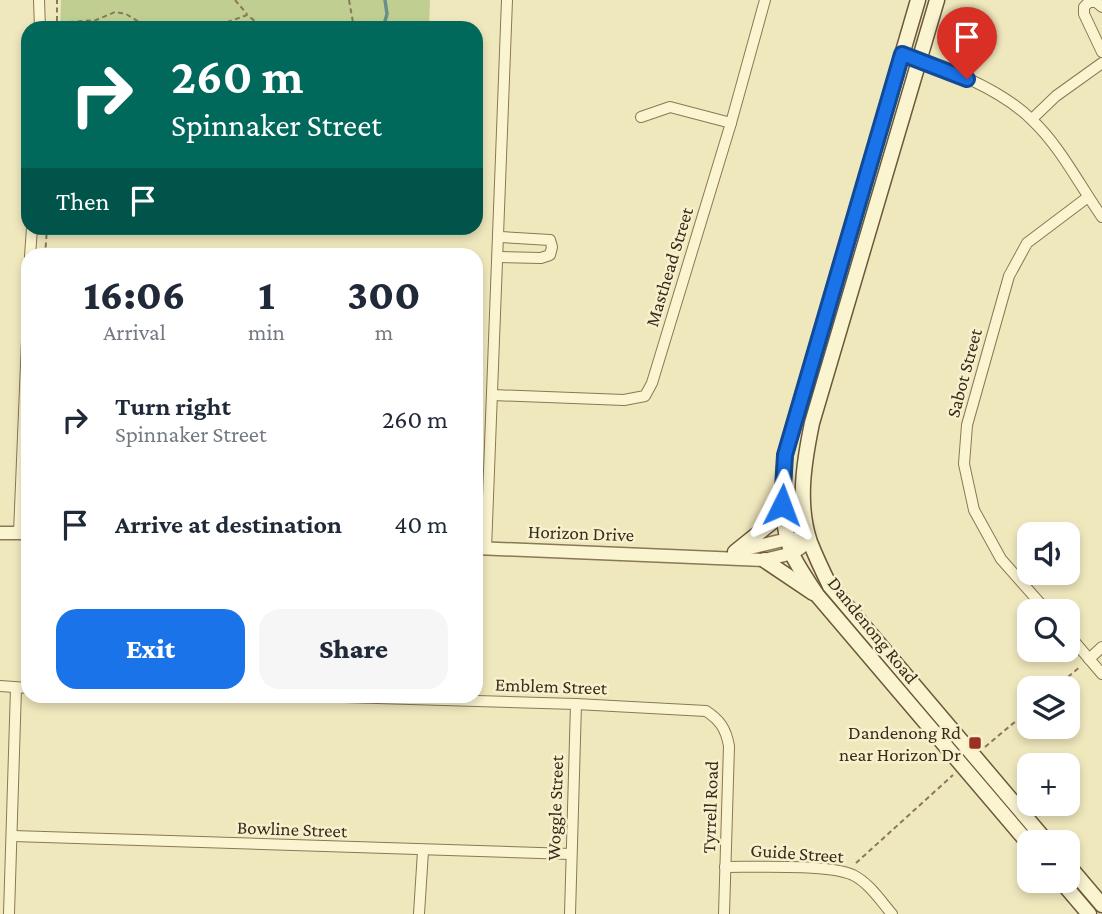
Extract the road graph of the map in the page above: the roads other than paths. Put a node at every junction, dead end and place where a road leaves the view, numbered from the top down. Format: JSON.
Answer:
{"nodes":[{"id":1,"x":39,"y":0,"type":"edge"},
{"id":2,"x":507,"y":0,"type":"edge"},
{"id":3,"x":765,"y":0,"type":"edge"},
{"id":4,"x":918,"y":0,"type":"edge"},
{"id":5,"x":937,"y":0,"type":"edge"},
{"id":6,"x":1102,"y":7,"type":"edge"},
{"id":7,"x":40,"y":21,"type":"edge"},
{"id":8,"x":1102,"y":52,"type":"edge"},
{"id":9,"x":902,"y":54,"type":"junction"},
{"id":10,"x":919,"y":59,"type":"junction"},
{"id":11,"x":1102,"y":63,"type":"edge"},
{"id":12,"x":641,"y":117,"type":"dead end"},
{"id":13,"x":1032,"y":119,"type":"junction"},
{"id":14,"x":731,"y":123,"type":"junction"},
{"id":15,"x":1088,"y":197,"type":"junction"},
{"id":16,"x":1102,"y":217,"type":"edge"},
{"id":17,"x":500,"y":237,"type":"junction"},
{"id":18,"x":499,"y":257,"type":"junction"},
{"id":19,"x":493,"y":395,"type":"junction"},
{"id":20,"x":782,"y":505,"type":"junction"},
{"id":21,"x":483,"y":522,"type":"edge"},
{"id":22,"x":0,"y":533,"type":"edge"},
{"id":23,"x":21,"y":533,"type":"edge"},
{"id":24,"x":810,"y":541,"type":"junction"},
{"id":25,"x":790,"y":546,"type":"junction"},
{"id":26,"x":483,"y":548,"type":"edge"},
{"id":27,"x":735,"y":552,"type":"junction"},
{"id":28,"x":684,"y":556,"type":"junction"},
{"id":29,"x":764,"y":560,"type":"junction"},
{"id":30,"x":817,"y":595,"type":"junction"},
{"id":31,"x":1036,"y":599,"type":"edge"},
{"id":32,"x":1102,"y":647,"type":"edge"},
{"id":33,"x":1080,"y":648,"type":"edge"},
{"id":34,"x":1089,"y":659,"type":"junction"},
{"id":35,"x":1102,"y":674,"type":"edge"},
{"id":36,"x":0,"y":686,"type":"edge"},
{"id":37,"x":21,"y":688,"type":"edge"},
{"id":38,"x":483,"y":700,"type":"edge"},
{"id":39,"x":21,"y":703,"type":"edge"},
{"id":40,"x":576,"y":704,"type":"junction"},
{"id":41,"x":706,"y":711,"type":"joint"},
{"id":42,"x":1037,"y":830,"type":"edge"},
{"id":43,"x":1017,"y":831,"type":"edge"},
{"id":44,"x":13,"y":836,"type":"junction"},
{"id":45,"x":423,"y":851,"type":"junction"},
{"id":46,"x":571,"y":854,"type":"junction"},
{"id":47,"x":726,"y":867,"type":"junction"},
{"id":48,"x":1080,"y":879,"type":"edge"},
{"id":49,"x":1071,"y":893,"type":"edge"},
{"id":50,"x":1102,"y":905,"type":"edge"},
{"id":51,"x":9,"y":914,"type":"edge"},
{"id":52,"x":419,"y":914,"type":"edge"},
{"id":53,"x":570,"y":914,"type":"edge"},
{"id":54,"x":724,"y":914,"type":"edge"},
{"id":55,"x":892,"y":914,"type":"edge"},
{"id":56,"x":1089,"y":914,"type":"edge"}],
"edges":[{"from":1,"to":7,"type":"street"},
{"from":2,"to":17,"type":"street"},
{"from":3,"to":14,"type":"street","name":"Masthead Street"},
{"from":4,"to":9,"type":"main road","name":"Dandenong Road"},
{"from":5,"to":10,"type":"main road","name":"Dandenong Road"},
{"from":6,"to":8,"type":"street"},
{"from":9,"to":10,"type":"street"},
{"from":9,"to":20,"type":"main road","name":"Dandenong Road"},
{"from":10,"to":13,"type":"street"},
{"from":10,"to":24,"type":"main road","name":"Dandenong Road"},
{"from":11,"to":13,"type":"street"},
{"from":12,"to":14,"type":"street"},
{"from":13,"to":15,"type":"street"},
{"from":14,"to":19,"type":"street","name":"Masthead Street"},
{"from":15,"to":16,"type":"street"},
{"from":15,"to":31,"type":"street","name":"Sabot Street"},
{"from":17,"to":18,"type":"street"},
{"from":17,"to":18,"type":"street"},
{"from":18,"to":19,"type":"street"},
{"from":19,"to":21,"type":"street"},
{"from":20,"to":25,"type":"main road","name":"Dandenong Road"},
{"from":20,"to":27,"type":"main road"},
{"from":22,"to":23,"type":"street"},
{"from":24,"to":25,"type":"street","name":"Horizon Drive"},
{"from":24,"to":42,"type":"main road","name":"Dandenong Road"},
{"from":25,"to":27,"type":"street","name":"Horizon Drive"},
{"from":25,"to":29,"type":"street","name":"Horizon Drive"},
{"from":25,"to":30,"type":"main road","name":"Dandenong Road"},
{"from":26,"to":28,"type":"street","name":"Horizon Drive"},
{"from":27,"to":28,"type":"street","name":"Horizon Drive"},
{"from":28,"to":29,"type":"street","name":"Horizon Drive"},
{"from":29,"to":30,"type":"main road"},
{"from":30,"to":43,"type":"main road","name":"Dandenong Road"},
{"from":32,"to":34,"type":"street"},
{"from":33,"to":34,"type":"street"},
{"from":34,"to":35,"type":"street"},
{"from":36,"to":37,"type":"street"},
{"from":38,"to":40,"type":"street","name":"Emblem Street"},
{"from":39,"to":44,"type":"street"},
{"from":40,"to":41,"type":"street","name":"Emblem Street"},
{"from":40,"to":46,"type":"street","name":"Woggle Street"},
{"from":41,"to":47,"type":"street","name":"Tyrrell Road"},
{"from":44,"to":45,"type":"street","name":"Bowline Street"},
{"from":44,"to":51,"type":"street"},
{"from":45,"to":46,"type":"street","name":"Bowline Street"},
{"from":45,"to":52,"type":"street"},
{"from":46,"to":53,"type":"street","name":"Woggle Street"},
{"from":47,"to":54,"type":"street","name":"Tyrrell Road"},
{"from":47,"to":55,"type":"street","name":"Guide Street"},
{"from":48,"to":50,"type":"main road"},
{"from":49,"to":56,"type":"main road"}]}
